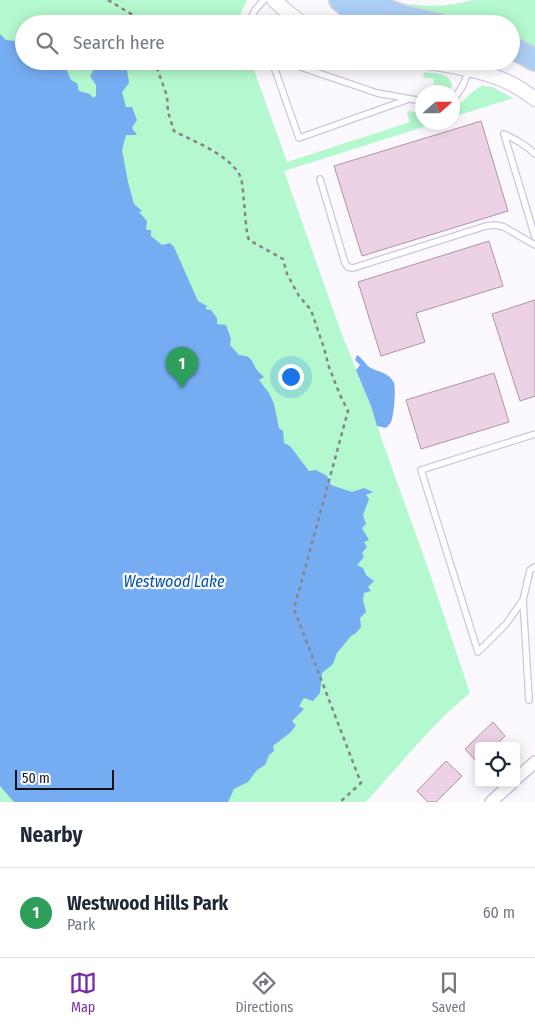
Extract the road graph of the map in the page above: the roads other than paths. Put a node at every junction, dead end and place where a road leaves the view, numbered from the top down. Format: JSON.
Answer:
{"nodes":[{"id":1,"x":264,"y":0,"type":"edge"},
{"id":2,"x":274,"y":0,"type":"edge"},
{"id":3,"x":340,"y":0,"type":"edge"},
{"id":4,"x":366,"y":0,"type":"edge"},
{"id":5,"x":252,"y":15,"type":"edge"},
{"id":6,"x":291,"y":15,"type":"edge"},
{"id":7,"x":359,"y":15,"type":"edge"},
{"id":8,"x":397,"y":15,"type":"edge"},
{"id":9,"x":520,"y":52,"type":"edge"},
{"id":10,"x":520,"y":60,"type":"edge"},
{"id":11,"x":535,"y":60,"type":"edge"},
{"id":12,"x":535,"y":66,"type":"edge"},
{"id":13,"x":275,"y":70,"type":"edge"},
{"id":14,"x":309,"y":70,"type":"edge"},
{"id":15,"x":469,"y":70,"type":"edge"},
{"id":16,"x":472,"y":70,"type":"edge"},
{"id":17,"x":460,"y":91,"type":"edge"},
{"id":18,"x":409,"y":99,"type":"junction"},
{"id":19,"x":535,"y":99,"type":"edge"},
{"id":20,"x":415,"y":100,"type":"edge"},
{"id":21,"x":535,"y":154,"type":"edge"},
{"id":22,"x":320,"y":180,"type":"dead end"},
{"id":23,"x":535,"y":237,"type":"edge"},
{"id":24,"x":535,"y":245,"type":"edge"},
{"id":25,"x":535,"y":434,"type":"edge"},
{"id":26,"x":535,"y":567,"type":"edge"},
{"id":27,"x":523,"y":600,"type":"junction"},
{"id":28,"x":529,"y":700,"type":"dead end"},
{"id":29,"x":535,"y":762,"type":"edge"},
{"id":30,"x":520,"y":775,"type":"edge"},
{"id":31,"x":508,"y":787,"type":"edge"},
{"id":32,"x":491,"y":802,"type":"edge"}],
"edges":[{"from":1,"to":5,"type":"lane"},
{"from":2,"to":6,"type":"street"},
{"from":3,"to":7,"type":"highway"},
{"from":4,"to":8,"type":"highway"},
{"from":9,"to":11,"type":"highway"},
{"from":10,"to":12,"type":"highway"},
{"from":13,"to":18,"type":"lane"},
{"from":14,"to":18,"type":"lane"},
{"from":15,"to":17,"type":"lane"},
{"from":16,"to":19,"type":"street"},
{"from":18,"to":20,"type":"lane"},
{"from":21,"to":23,"type":"lane"},
{"from":22,"to":24,"type":"lane"},
{"from":25,"to":27,"type":"lane"},
{"from":26,"to":27,"type":"lane"},
{"from":27,"to":28,"type":"lane"},
{"from":29,"to":30,"type":"street"},
{"from":31,"to":32,"type":"street"}]}
